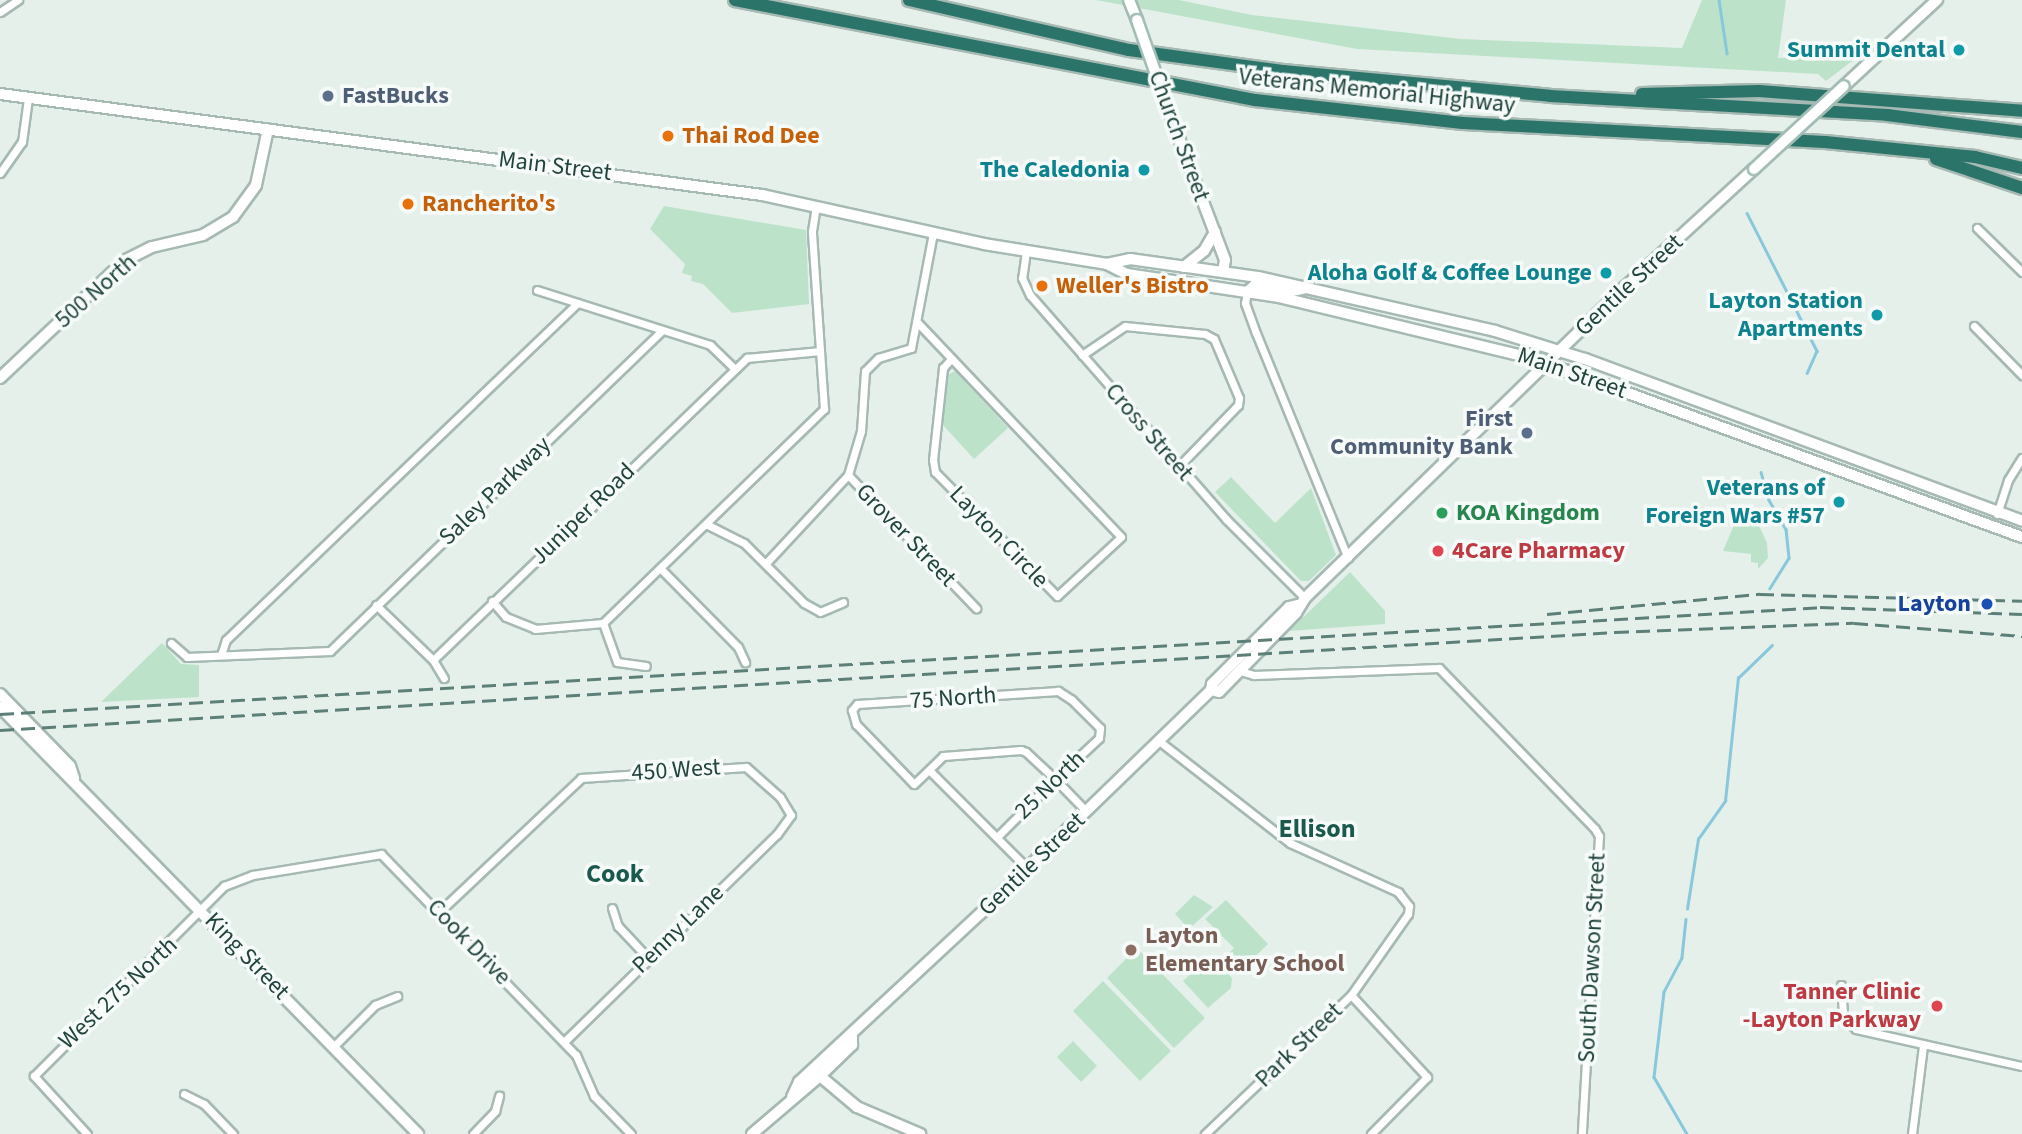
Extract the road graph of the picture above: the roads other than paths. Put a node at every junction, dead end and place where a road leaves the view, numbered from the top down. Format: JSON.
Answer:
{"nodes":[{"id":1,"x":18,"y":0,"type":"edge"},
{"id":2,"x":735,"y":0,"type":"edge"},
{"id":3,"x":909,"y":0,"type":"edge"},
{"id":4,"x":1129,"y":0,"type":"edge"},
{"id":5,"x":1937,"y":0,"type":"edge"},
{"id":6,"x":0,"y":12,"type":"edge"},
{"id":7,"x":0,"y":94,"type":"edge"},
{"id":8,"x":1550,"y":96,"type":"junction"},
{"id":9,"x":29,"y":98,"type":"junction"},
{"id":10,"x":2022,"y":111,"type":"edge"},
{"id":11,"x":268,"y":129,"type":"junction"},
{"id":12,"x":2022,"y":132,"type":"edge"},
{"id":13,"x":1916,"y":152,"type":"junction"},
{"id":14,"x":2022,"y":168,"type":"edge"},
{"id":15,"x":0,"y":173,"type":"edge"},
{"id":16,"x":2022,"y":188,"type":"edge"},
{"id":17,"x":816,"y":206,"type":"junction"},
{"id":18,"x":1978,"y":228,"type":"dead end"},
{"id":19,"x":1215,"y":232,"type":"junction"},
{"id":20,"x":933,"y":233,"type":"junction"},
{"id":21,"x":1026,"y":251,"type":"junction"},
{"id":22,"x":1107,"y":264,"type":"junction"},
{"id":23,"x":1184,"y":267,"type":"junction"},
{"id":24,"x":1223,"y":271,"type":"junction"},
{"id":25,"x":2022,"y":272,"type":"edge"},
{"id":26,"x":1311,"y":288,"type":"junction"},
{"id":27,"x":537,"y":290,"type":"dead end"},
{"id":28,"x":1247,"y":292,"type":"junction"},
{"id":29,"x":577,"y":303,"type":"junction"},
{"id":30,"x":917,"y":322,"type":"junction"},
{"id":31,"x":1975,"y":326,"type":"dead end"},
{"id":32,"x":661,"y":331,"type":"junction"},
{"id":33,"x":1560,"y":350,"type":"junction"},
{"id":34,"x":820,"y":351,"type":"junction"},
{"id":35,"x":1082,"y":355,"type":"junction"},
{"id":36,"x":950,"y":360,"type":"junction"},
{"id":37,"x":1547,"y":364,"type":"junction"},
{"id":38,"x":735,"y":369,"type":"junction"},
{"id":39,"x":2022,"y":375,"type":"edge"},
{"id":40,"x":0,"y":378,"type":"edge"},
{"id":41,"x":2022,"y":458,"type":"edge"},
{"id":42,"x":1179,"y":466,"type":"junction"},
{"id":43,"x":848,"y":474,"type":"junction"},
{"id":44,"x":1997,"y":514,"type":"junction"},
{"id":45,"x":2022,"y":521,"type":"edge"},
{"id":46,"x":706,"y":524,"type":"junction"},
{"id":47,"x":2022,"y":537,"type":"edge"},
{"id":48,"x":1348,"y":559,"type":"junction"},
{"id":49,"x":766,"y":563,"type":"junction"},
{"id":50,"x":660,"y":568,"type":"junction"},
{"id":51,"x":492,"y":601,"type":"junction"},
{"id":52,"x":1302,"y":601,"type":"junction"},
{"id":53,"x":843,"y":602,"type":"dead end"},
{"id":54,"x":376,"y":605,"type":"junction"},
{"id":55,"x":975,"y":608,"type":"dead end"},
{"id":56,"x":603,"y":623,"type":"junction"},
{"id":57,"x":170,"y":643,"type":"dead end"},
{"id":58,"x":221,"y":655,"type":"junction"},
{"id":59,"x":433,"y":660,"type":"junction"},
{"id":60,"x":745,"y":662,"type":"dead end"},
{"id":61,"x":646,"y":666,"type":"dead end"},
{"id":62,"x":1240,"y":671,"type":"junction"},
{"id":63,"x":444,"y":678,"type":"dead end"},
{"id":64,"x":1211,"y":690,"type":"junction"},
{"id":65,"x":0,"y":694,"type":"edge"},
{"id":66,"x":0,"y":707,"type":"edge"},
{"id":67,"x":1101,"y":731,"type":"joint"},
{"id":68,"x":1158,"y":741,"type":"junction"},
{"id":69,"x":929,"y":770,"type":"junction"},
{"id":70,"x":74,"y":778,"type":"junction"},
{"id":71,"x":1055,"y":779,"type":"junction"},
{"id":72,"x":1086,"y":811,"type":"junction"},
{"id":73,"x":791,"y":815,"type":"joint"},
{"id":74,"x":997,"y":837,"type":"junction"},
{"id":75,"x":1027,"y":868,"type":"junction"},
{"id":76,"x":253,"y":875,"type":"joint"},
{"id":77,"x":612,"y":908,"type":"dead end"},
{"id":78,"x":202,"y":910,"type":"junction"},
{"id":79,"x":439,"y":912,"type":"junction"},
{"id":80,"x":648,"y":958,"type":"junction"},
{"id":81,"x":1841,"y":985,"type":"dead end"},
{"id":82,"x":1351,"y":995,"type":"junction"},
{"id":83,"x":397,"y":996,"type":"dead end"},
{"id":84,"x":851,"y":1037,"type":"junction"},
{"id":85,"x":564,"y":1042,"type":"junction"},
{"id":86,"x":334,"y":1046,"type":"junction"},
{"id":87,"x":1923,"y":1046,"type":"junction"},
{"id":88,"x":2022,"y":1066,"type":"edge"},
{"id":89,"x":820,"y":1076,"type":"junction"},
{"id":90,"x":184,"y":1094,"type":"dead end"},
{"id":91,"x":792,"y":1095,"type":"junction"},
{"id":92,"x":499,"y":1096,"type":"dead end"},
{"id":93,"x":87,"y":1134,"type":"edge"},
{"id":94,"x":233,"y":1134,"type":"edge"},
{"id":95,"x":418,"y":1134,"type":"edge"},
{"id":96,"x":473,"y":1134,"type":"edge"},
{"id":97,"x":631,"y":1134,"type":"edge"},
{"id":98,"x":752,"y":1134,"type":"edge"},
{"id":99,"x":920,"y":1134,"type":"edge"},
{"id":100,"x":1205,"y":1134,"type":"edge"},
{"id":101,"x":1371,"y":1134,"type":"edge"},
{"id":102,"x":1582,"y":1134,"type":"edge"},
{"id":103,"x":1912,"y":1134,"type":"edge"}],
"edges":[{"from":1,"to":6,"type":"street"},
{"from":2,"to":13,"type":"highway","name":"Veterans Memorial Highway"},
{"from":3,"to":8,"type":"highway","name":"Veterans Memorial Highway"},
{"from":4,"to":19,"type":"main road","name":"Church Street","bridge":true},
{"from":5,"to":33,"type":"main road","name":"Gentile Street","bridge":true},
{"from":7,"to":9,"type":"main road","name":"Main Street"},
{"from":8,"to":10,"type":"highway"},
{"from":8,"to":12,"type":"highway","name":"Veterans Memorial Highway"},
{"from":9,"to":11,"type":"main road","name":"Main Street"},
{"from":9,"to":15,"type":"street"},
{"from":11,"to":17,"type":"main road","name":"Main Street"},
{"from":11,"to":40,"type":"main road","name":"500 North"},
{"from":13,"to":14,"type":"highway","name":"Veterans Memorial Highway"},
{"from":13,"to":16,"type":"highway"},
{"from":17,"to":20,"type":"main road","name":"Main Street"},
{"from":17,"to":34,"type":"street"},
{"from":18,"to":25,"type":"street"},
{"from":19,"to":23,"type":"main road"},
{"from":19,"to":24,"type":"main road","name":"Church Street"},
{"from":20,"to":21,"type":"main road","name":"Main Street"},
{"from":20,"to":30,"type":"street"},
{"from":21,"to":22,"type":"main road","name":"Main Street"},
{"from":21,"to":35,"type":"street","name":"Cross Street"},
{"from":22,"to":23,"type":"main road","name":"Main Street"},
{"from":22,"to":28,"type":"main road","name":"Main Street"},
{"from":23,"to":24,"type":"main road","name":"Main Street"},
{"from":24,"to":26,"type":"main road","name":"Main Street"},
{"from":26,"to":28,"type":"main road"},
{"from":26,"to":33,"type":"main road","name":"Main Street"},
{"from":27,"to":29,"type":"street"},
{"from":28,"to":37,"type":"main road","name":"Main Street"},
{"from":28,"to":48,"type":"street"},
{"from":29,"to":32,"type":"street"},
{"from":29,"to":58,"type":"street"},
{"from":30,"to":36,"type":"street","name":"Layton Circle"},
{"from":30,"to":43,"type":"street","name":"Grover Street"},
{"from":31,"to":39,"type":"street"},
{"from":32,"to":38,"type":"street"},
{"from":32,"to":54,"type":"street","name":"Saley Parkway"},
{"from":33,"to":37,"type":"main road","name":"Gentile Street"},
{"from":33,"to":44,"type":"main road","name":"Main Street"},
{"from":34,"to":38,"type":"street","name":"Juniper Road"},
{"from":34,"to":46,"type":"street"},
{"from":35,"to":42,"type":"street","name":"Cross Street"},
{"from":35,"to":42,"type":"street"},
{"from":36,"to":36,"type":"street","name":"Layton Circle"},
{"from":37,"to":47,"type":"main road","name":"Main Street"},
{"from":37,"to":48,"type":"main road","name":"Gentile Street"},
{"from":38,"to":51,"type":"street","name":"Juniper Road"},
{"from":41,"to":44,"type":"street"},
{"from":42,"to":52,"type":"street","name":"Cross Street"},
{"from":43,"to":49,"type":"street"},
{"from":43,"to":55,"type":"street","name":"Grover Street"},
{"from":44,"to":45,"type":"main road","name":"Main Street"},
{"from":46,"to":49,"type":"street"},
{"from":46,"to":50,"type":"street"},
{"from":48,"to":52,"type":"main road","name":"Gentile Street"},
{"from":49,"to":53,"type":"street"},
{"from":50,"to":56,"type":"street"},
{"from":50,"to":60,"type":"street"},
{"from":51,"to":56,"type":"street"},
{"from":51,"to":59,"type":"street","name":"Juniper Road"},
{"from":52,"to":62,"type":"main road","name":"Gentile Street"},
{"from":52,"to":64,"type":"main road","name":"Gentile Street"},
{"from":54,"to":58,"type":"street","name":"Saley Parkway"},
{"from":54,"to":59,"type":"street"},
{"from":56,"to":61,"type":"street"},
{"from":57,"to":58,"type":"street"},
{"from":59,"to":63,"type":"street"},
{"from":62,"to":64,"type":"main road","name":"Gentile Street"},
{"from":62,"to":102,"type":"street","name":"South Dawson Street"},
{"from":64,"to":68,"type":"main road","name":"Gentile Street"},
{"from":65,"to":70,"type":"main road","name":"King Street"},
{"from":66,"to":70,"type":"main road","name":"King Street"},
{"from":67,"to":69,"type":"street","name":"75 North"},
{"from":67,"to":71,"type":"street","name":"25 North"},
{"from":68,"to":72,"type":"main road","name":"Gentile Street"},
{"from":68,"to":82,"type":"street","name":"Park Street"},
{"from":69,"to":71,"type":"street"},
{"from":69,"to":74,"type":"street"},
{"from":70,"to":78,"type":"main road","name":"King Street"},
{"from":71,"to":72,"type":"street"},
{"from":71,"to":74,"type":"street","name":"25 North"},
{"from":72,"to":75,"type":"main road","name":"Gentile Street"},
{"from":73,"to":79,"type":"street","name":"450 West"},
{"from":73,"to":80,"type":"street","name":"Penny Lane"},
{"from":74,"to":75,"type":"street"},
{"from":75,"to":84,"type":"main road","name":"Gentile Street"},
{"from":76,"to":78,"type":"street","name":"West 275 North"},
{"from":76,"to":79,"type":"street","name":"Cook Drive"},
{"from":77,"to":80,"type":"street"},
{"from":78,"to":86,"type":"main road","name":"King Street"},
{"from":78,"to":93,"type":"street","name":"West 275 North"},
{"from":79,"to":85,"type":"street","name":"Cook Drive"},
{"from":80,"to":85,"type":"street","name":"Penny Lane"},
{"from":81,"to":87,"type":"street"},
{"from":82,"to":100,"type":"street","name":"Park Street"},
{"from":82,"to":101,"type":"street"},
{"from":83,"to":86,"type":"street"},
{"from":84,"to":89,"type":"main road","name":"Gentile Street"},
{"from":84,"to":91,"type":"main road","name":"Gentile Street"},
{"from":85,"to":97,"type":"street","name":"Cook Drive"},
{"from":86,"to":95,"type":"main road","name":"King Street"},
{"from":87,"to":88,"type":"street"},
{"from":87,"to":103,"type":"street"},
{"from":89,"to":91,"type":"main road","name":"Gentile Street"},
{"from":89,"to":99,"type":"main road"},
{"from":90,"to":94,"type":"street"},
{"from":91,"to":98,"type":"main road","name":"Gentile Street"},
{"from":92,"to":96,"type":"street"}]}
